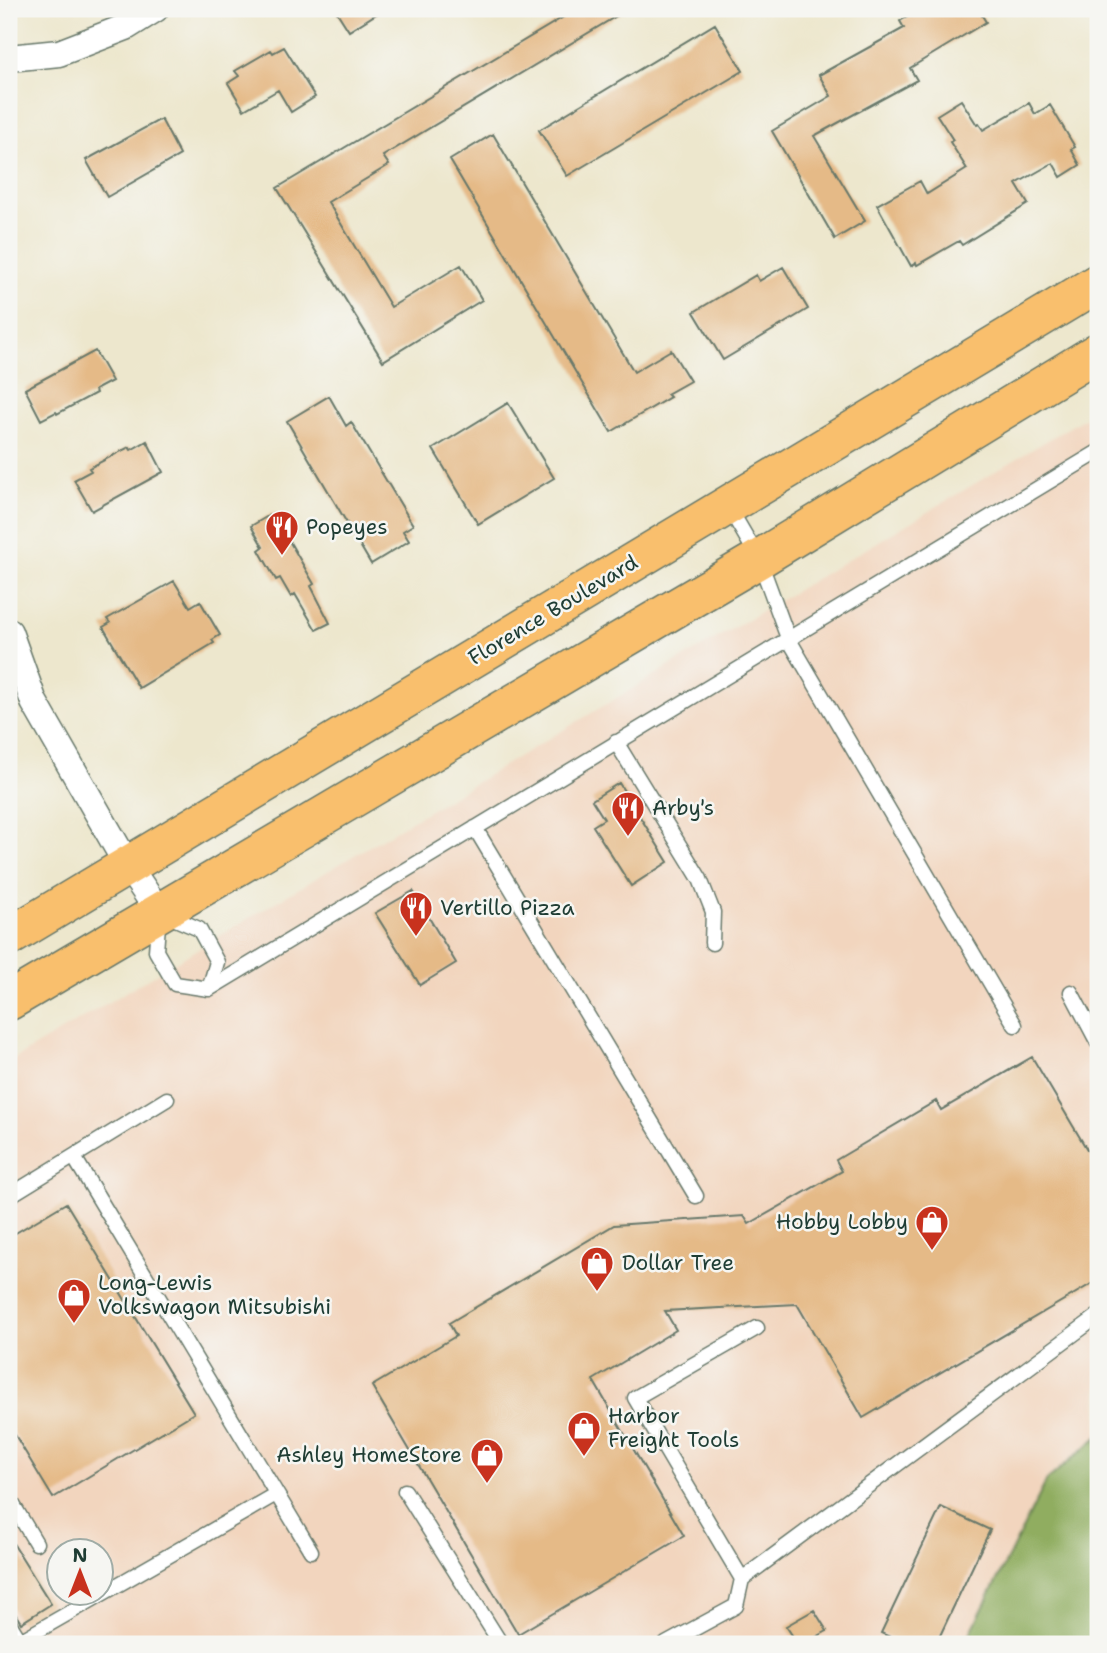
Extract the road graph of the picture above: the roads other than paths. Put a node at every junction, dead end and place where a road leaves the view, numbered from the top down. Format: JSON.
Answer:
{"nodes":[{"id":1,"x":155,"y":9,"type":"edge"},
{"id":2,"x":9,"y":58,"type":"edge"},
{"id":3,"x":1098,"y":283,"type":"edge"},
{"id":4,"x":1098,"y":352,"type":"edge"},
{"id":5,"x":1098,"y":453,"type":"edge"},
{"id":6,"x":727,"y":505,"type":"junction"},
{"id":7,"x":759,"y":559,"type":"junction"},
{"id":8,"x":9,"y":632,"type":"edge"},
{"id":9,"x":788,"y":638,"type":"junction"},
{"id":10,"x":616,"y":742,"type":"junction"},
{"id":11,"x":475,"y":828,"type":"junction"},
{"id":12,"x":128,"y":866,"type":"junction"},
{"id":13,"x":159,"y":912,"type":"junction"},
{"id":14,"x":9,"y":937,"type":"edge"},
{"id":15,"x":712,"y":943,"type":"dead end"},
{"id":16,"x":209,"y":989,"type":"junction"},
{"id":17,"x":1070,"y":992,"type":"dead end"},
{"id":18,"x":9,"y":1001,"type":"edge"},
{"id":19,"x":1015,"y":1025,"type":"dead end"},
{"id":20,"x":1098,"y":1043,"type":"edge"},
{"id":21,"x":167,"y":1099,"type":"dead end"},
{"id":22,"x":74,"y":1157,"type":"junction"},
{"id":23,"x":9,"y":1195,"type":"edge"},
{"id":24,"x":696,"y":1196,"type":"dead end"},
{"id":25,"x":1098,"y":1316,"type":"edge"},
{"id":26,"x":757,"y":1328,"type":"dead end"},
{"id":27,"x":405,"y":1490,"type":"dead end"},
{"id":28,"x":276,"y":1494,"type":"junction"},
{"id":29,"x":9,"y":1498,"type":"edge"},
{"id":30,"x":37,"y":1543,"type":"dead end"},
{"id":31,"x":311,"y":1551,"type":"dead end"},
{"id":32,"x":742,"y":1579,"type":"junction"},
{"id":33,"x":9,"y":1623,"type":"edge"},
{"id":34,"x":500,"y":1644,"type":"edge"},
{"id":35,"x":666,"y":1644,"type":"edge"}],
"edges":[{"from":1,"to":2,"type":"street"},
{"from":3,"to":6,"type":"highway","name":"Florence Boulevard"},
{"from":4,"to":7,"type":"highway"},
{"from":5,"to":9,"type":"lane"},
{"from":6,"to":7,"type":"lane"},
{"from":6,"to":12,"type":"highway","name":"Florence Boulevard"},
{"from":7,"to":9,"type":"lane"},
{"from":7,"to":13,"type":"highway"},
{"from":8,"to":12,"type":"street"},
{"from":9,"to":10,"type":"lane"},
{"from":9,"to":19,"type":"lane"},
{"from":10,"to":11,"type":"lane"},
{"from":10,"to":15,"type":"lane"},
{"from":11,"to":16,"type":"lane"},
{"from":11,"to":24,"type":"lane"},
{"from":12,"to":13,"type":"street"},
{"from":12,"to":14,"type":"highway","name":"Florence Boulevard"},
{"from":13,"to":16,"type":"lane"},
{"from":13,"to":16,"type":"lane"},
{"from":13,"to":18,"type":"highway"},
{"from":17,"to":20,"type":"lane"},
{"from":21,"to":22,"type":"lane"},
{"from":22,"to":23,"type":"lane"},
{"from":22,"to":28,"type":"lane"},
{"from":25,"to":32,"type":"lane"},
{"from":26,"to":32,"type":"lane"},
{"from":27,"to":34,"type":"lane"},
{"from":28,"to":31,"type":"lane"},
{"from":28,"to":33,"type":"lane"},
{"from":29,"to":30,"type":"lane"},
{"from":32,"to":35,"type":"lane"}]}
